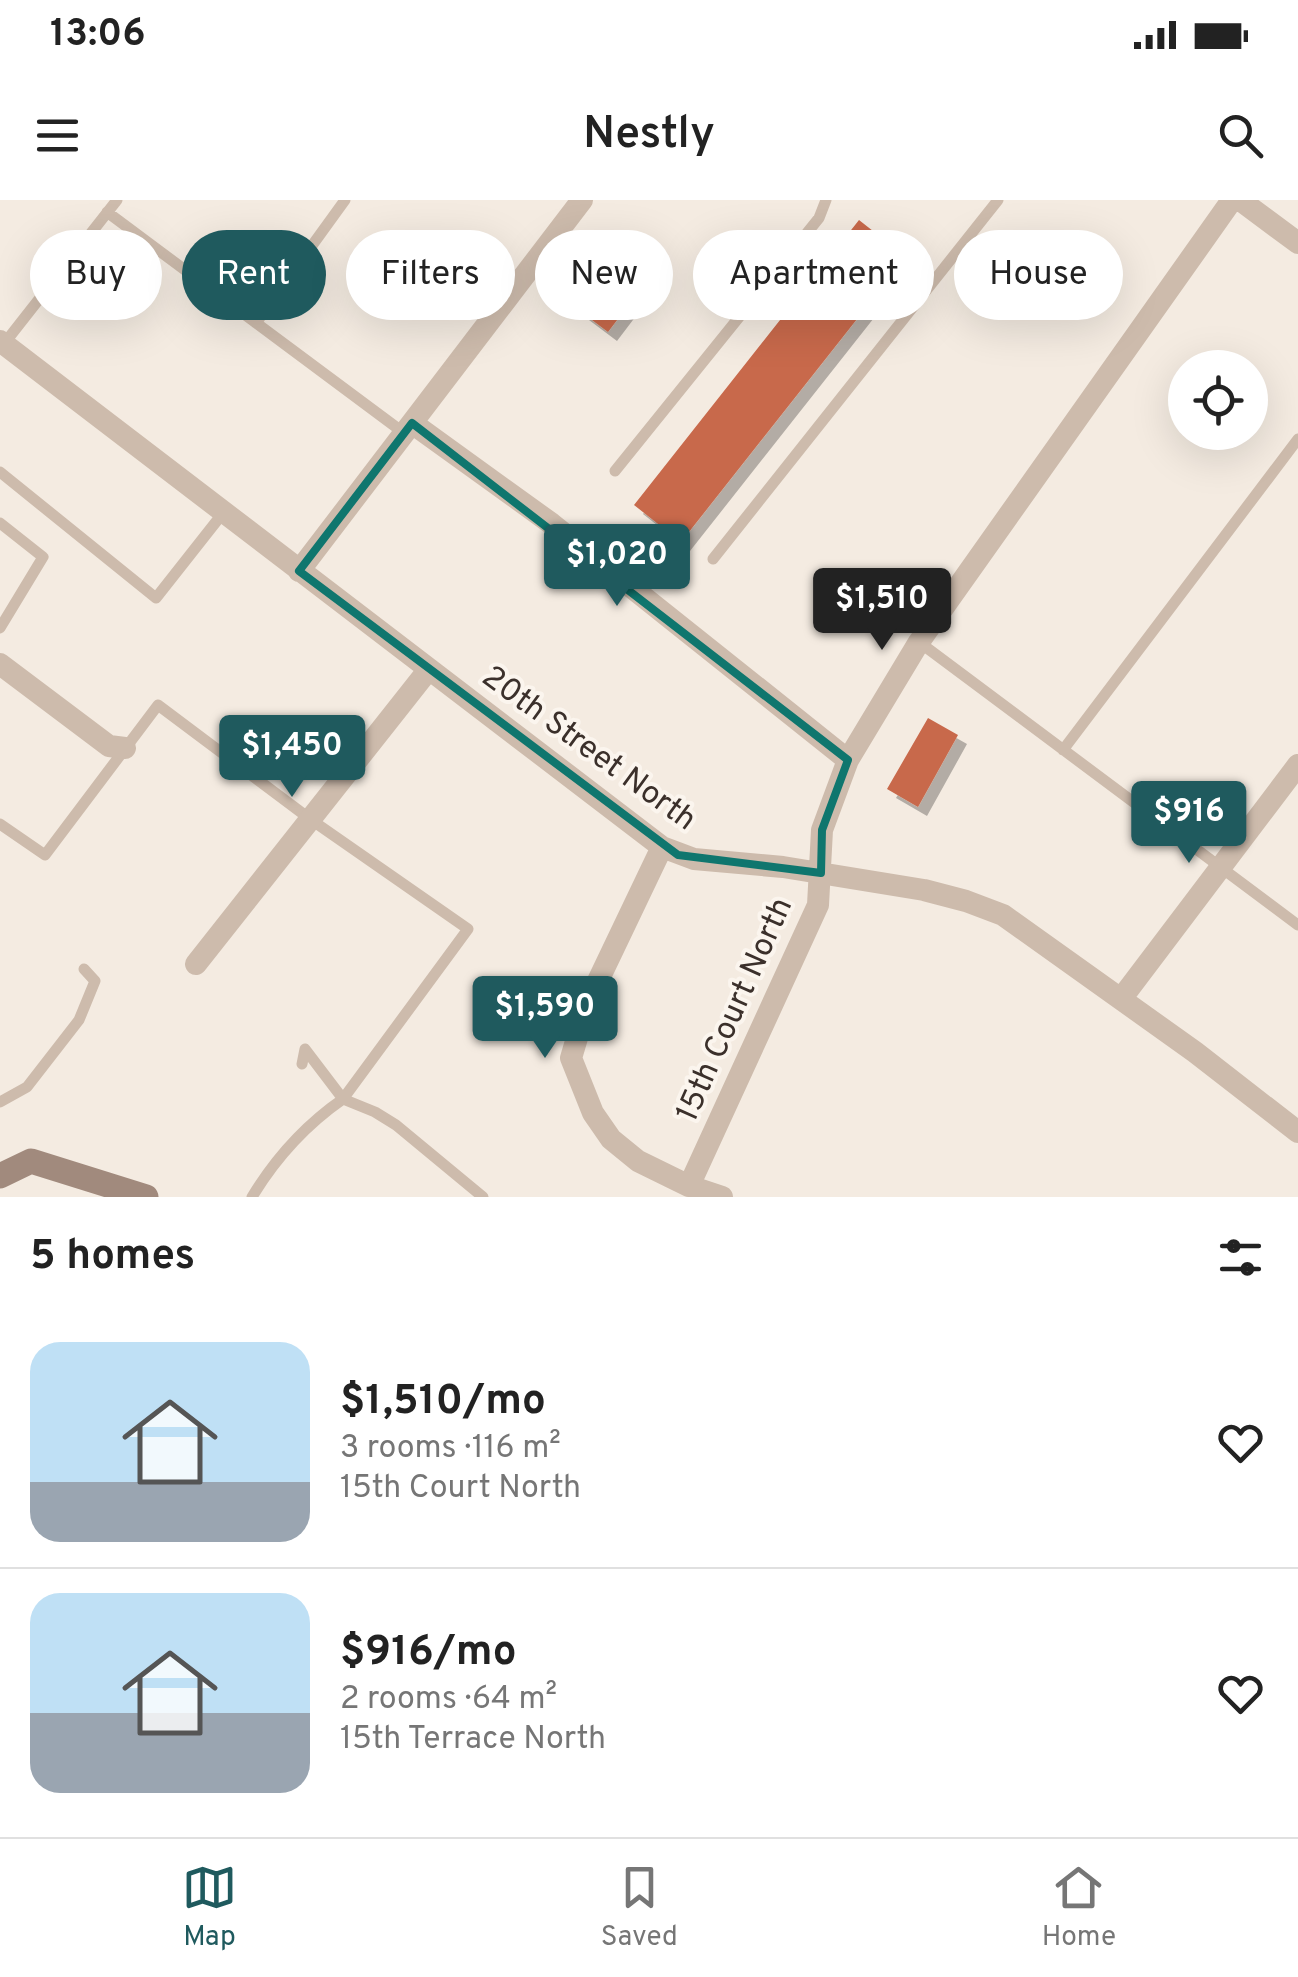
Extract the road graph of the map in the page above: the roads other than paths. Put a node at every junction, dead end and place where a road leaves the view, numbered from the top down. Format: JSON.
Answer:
{"nodes":[{"id":1,"x":117,"y":200,"type":"edge"},
{"id":2,"x":345,"y":200,"type":"edge"},
{"id":3,"x":582,"y":200,"type":"edge"},
{"id":4,"x":826,"y":200,"type":"edge"},
{"id":5,"x":998,"y":200,"type":"edge"},
{"id":6,"x":1232,"y":200,"type":"edge"},
{"id":7,"x":1240,"y":200,"type":"edge"},
{"id":8,"x":107,"y":212,"type":"junction"},
{"id":9,"x":1298,"y":243,"type":"edge"},
{"id":10,"x":256,"y":323,"type":"junction"},
{"id":11,"x":1,"y":344,"type":"edge"},
{"id":12,"x":408,"y":428,"type":"junction"},
{"id":13,"x":1298,"y":439,"type":"edge"},
{"id":14,"x":615,"y":470,"type":"dead end"},
{"id":15,"x":0,"y":472,"type":"edge"},
{"id":16,"x":223,"y":514,"type":"junction"},
{"id":17,"x":0,"y":522,"type":"edge"},
{"id":18,"x":714,"y":559,"type":"dead end"},
{"id":19,"x":299,"y":571,"type":"junction"},
{"id":20,"x":0,"y":628,"type":"edge"},
{"id":21,"x":919,"y":642,"type":"junction"},
{"id":22,"x":0,"y":664,"type":"edge"},
{"id":23,"x":428,"y":669,"type":"junction"},
{"id":24,"x":125,"y":748,"type":"junction"},
{"id":25,"x":1064,"y":750,"type":"junction"},
{"id":26,"x":848,"y":760,"type":"junction"},
{"id":27,"x":1298,"y":765,"type":"edge"},
{"id":28,"x":310,"y":819,"type":"junction"},
{"id":29,"x":0,"y":824,"type":"edge"},
{"id":30,"x":662,"y":847,"type":"junction"},
{"id":31,"x":1220,"y":867,"type":"junction"},
{"id":32,"x":822,"y":873,"type":"junction"},
{"id":33,"x":1298,"y":925,"type":"edge"},
{"id":34,"x":196,"y":964,"type":"dead end"},
{"id":35,"x":84,"y":968,"type":"dead end"},
{"id":36,"x":1122,"y":999,"type":"junction"},
{"id":37,"x":302,"y":1064,"type":"dead end"},
{"id":38,"x":343,"y":1099,"type":"junction"},
{"id":39,"x":0,"y":1102,"type":"edge"},
{"id":40,"x":1298,"y":1132,"type":"edge"},
{"id":41,"x":0,"y":1178,"type":"edge"},
{"id":42,"x":689,"y":1186,"type":"junction"},
{"id":43,"x":11,"y":1197,"type":"edge"},
{"id":44,"x":146,"y":1197,"type":"edge"},
{"id":45,"x":252,"y":1197,"type":"edge"},
{"id":46,"x":483,"y":1197,"type":"edge"},
{"id":47,"x":722,"y":1197,"type":"edge"}],
"edges":[{"from":1,"to":8,"type":"lane"},
{"from":2,"to":10,"type":"lane"},
{"from":3,"to":12,"type":"street"},
{"from":4,"to":14,"type":"lane"},
{"from":5,"to":18,"type":"lane"},
{"from":6,"to":21,"type":"street","name":"15th Court North"},
{"from":7,"to":9,"type":"street"},
{"from":8,"to":10,"type":"lane"},
{"from":8,"to":11,"type":"lane"},
{"from":10,"to":12,"type":"lane"},
{"from":11,"to":16,"type":"street","name":"20th Street North"},
{"from":12,"to":19,"type":"street"},
{"from":12,"to":26,"type":"street"},
{"from":13,"to":25,"type":"lane"},
{"from":15,"to":16,"type":"lane"},
{"from":16,"to":19,"type":"street","name":"20th Street North"},
{"from":17,"to":20,"type":"lane"},
{"from":19,"to":23,"type":"street","name":"20th Street North"},
{"from":21,"to":25,"type":"lane"},
{"from":21,"to":26,"type":"street","name":"15th Court North"},
{"from":22,"to":24,"type":"street"},
{"from":23,"to":28,"type":"street"},
{"from":23,"to":30,"type":"street","name":"20th Street North"},
{"from":24,"to":28,"type":"lane"},
{"from":24,"to":29,"type":"lane"},
{"from":25,"to":31,"type":"lane"},
{"from":26,"to":32,"type":"street","name":"15th Court North"},
{"from":27,"to":31,"type":"street"},
{"from":28,"to":34,"type":"street"},
{"from":28,"to":38,"type":"lane"},
{"from":30,"to":32,"type":"street","name":"20th Street North"},
{"from":30,"to":42,"type":"street"},
{"from":31,"to":33,"type":"lane"},
{"from":31,"to":36,"type":"street"},
{"from":32,"to":36,"type":"street","name":"20th Street North"},
{"from":32,"to":42,"type":"street","name":"15th Court North"},
{"from":35,"to":39,"type":"lane"},
{"from":36,"to":40,"type":"street","name":"20th Street North"},
{"from":37,"to":38,"type":"lane"},
{"from":38,"to":45,"type":"lane"},
{"from":38,"to":46,"type":"lane"},
{"from":41,"to":43,"type":"main road"},
{"from":41,"to":44,"type":"main road"},
{"from":42,"to":47,"type":"street"}]}
